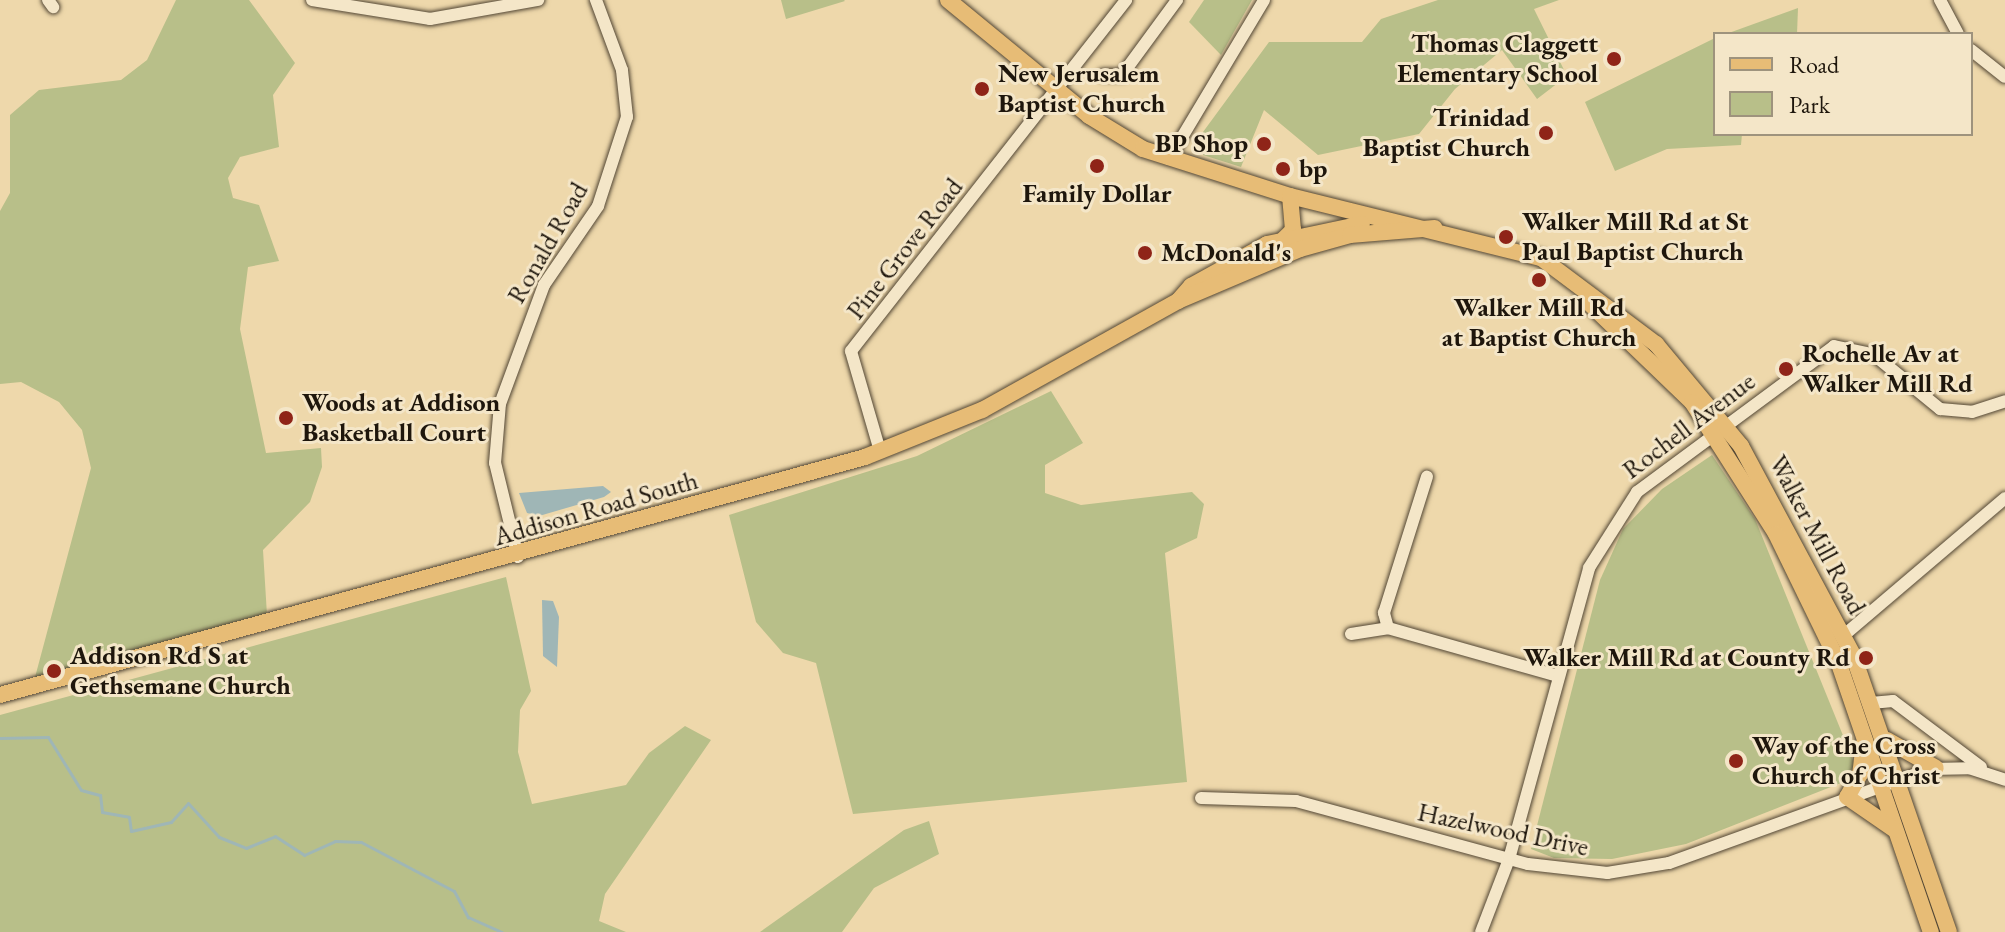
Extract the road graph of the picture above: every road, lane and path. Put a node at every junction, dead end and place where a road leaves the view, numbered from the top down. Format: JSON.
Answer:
{"nodes":[{"id":1,"x":312,"y":0,"type":"edge"},
{"id":2,"x":538,"y":0,"type":"edge"},
{"id":3,"x":596,"y":0,"type":"edge"},
{"id":4,"x":948,"y":0,"type":"edge"},
{"id":5,"x":1126,"y":0,"type":"edge"},
{"id":6,"x":1177,"y":0,"type":"edge"},
{"id":7,"x":1264,"y":0,"type":"edge"},
{"id":8,"x":1940,"y":0,"type":"edge"},
{"id":9,"x":1957,"y":32,"type":"edge"},
{"id":10,"x":1973,"y":52,"type":"edge"},
{"id":11,"x":1103,"y":75,"type":"dead end"},
{"id":12,"x":2005,"y":77,"type":"edge"},
{"id":13,"x":1055,"y":88,"type":"junction"},
{"id":14,"x":1169,"y":159,"type":"junction"},
{"id":15,"x":1290,"y":196,"type":"junction"},
{"id":16,"x":1429,"y":226,"type":"junction"},
{"id":17,"x":1315,"y":237,"type":"junction"},
{"id":18,"x":1284,"y":239,"type":"junction"},
{"id":19,"x":1178,"y":301,"type":"junction"},
{"id":20,"x":2005,"y":401,"type":"edge"},
{"id":21,"x":1722,"y":430,"type":"junction"},
{"id":22,"x":880,"y":451,"type":"junction"},
{"id":23,"x":1427,"y":477,"type":"dead end"},
{"id":24,"x":2005,"y":498,"type":"edge"},
{"id":25,"x":518,"y":557,"type":"junction"},
{"id":26,"x":1388,"y":628,"type":"junction"},
{"id":27,"x":1351,"y":634,"type":"dead end"},
{"id":28,"x":1843,"y":636,"type":"junction"},
{"id":29,"x":1558,"y":676,"type":"junction"},
{"id":30,"x":0,"y":695,"type":"edge"},
{"id":31,"x":1871,"y":703,"type":"junction"},
{"id":32,"x":1873,"y":734,"type":"junction"},
{"id":33,"x":1936,"y":768,"type":"junction"},
{"id":34,"x":2000,"y":778,"type":"edge"},
{"id":35,"x":1889,"y":782,"type":"junction"},
{"id":36,"x":1847,"y":797,"type":"junction"},
{"id":37,"x":1201,"y":798,"type":"dead end"},
{"id":38,"x":1899,"y":834,"type":"junction"},
{"id":39,"x":1509,"y":859,"type":"junction"},
{"id":40,"x":1481,"y":932,"type":"edge"},
{"id":41,"x":1931,"y":932,"type":"edge"},
{"id":42,"x":1949,"y":932,"type":"edge"}],
"edges":[{"from":1,"to":2,"type":"street"},
{"from":3,"to":25,"type":"street","name":"Ronald Road"},
{"from":4,"to":13,"type":"main road","name":"Walker Mill Road"},
{"from":5,"to":13,"type":"street"},
{"from":6,"to":11,"type":"street"},
{"from":7,"to":14,"type":"street"},
{"from":8,"to":9,"type":"street"},
{"from":10,"to":12,"type":"street"},
{"from":13,"to":14,"type":"main road","name":"Walker Mill Road"},
{"from":13,"to":22,"type":"street","name":"Pine Grove Road"},
{"from":14,"to":15,"type":"main road","name":"Walker Mill Road"},
{"from":15,"to":16,"type":"main road","name":"Walker Mill Road"},
{"from":15,"to":17,"type":"main road"},
{"from":15,"to":18,"type":"main road"},
{"from":16,"to":17,"type":"main road","name":"Addison Road South"},
{"from":16,"to":21,"type":"main road","name":"Walker Mill Road"},
{"from":17,"to":18,"type":"main road","name":"Addison Road South"},
{"from":17,"to":19,"type":"main road","name":"Addison Road South"},
{"from":18,"to":19,"type":"main road","name":"Addison Road South"},
{"from":19,"to":22,"type":"main road","name":"Addison Road South"},
{"from":20,"to":21,"type":"street","name":"Rochell Avenue"},
{"from":21,"to":28,"type":"main road","name":"Walker Mill Road"},
{"from":21,"to":29,"type":"street","name":"Rochell Avenue"},
{"from":21,"to":32,"type":"main road","name":"Walker Mill Road"},
{"from":22,"to":25,"type":"main road","name":"Addison Road South"},
{"from":23,"to":26,"type":"street"},
{"from":24,"to":28,"type":"street"},
{"from":25,"to":30,"type":"main road","name":"Addison Road South"},
{"from":26,"to":27,"type":"street"},
{"from":26,"to":29,"type":"street"},
{"from":28,"to":31,"type":"main road","name":"Walker Mill Road"},
{"from":29,"to":39,"type":"street","name":"Rochell Avenue"},
{"from":31,"to":32,"type":"main road","name":"Walker Mill Road"},
{"from":31,"to":34,"type":"street"},
{"from":32,"to":33,"type":"main road"},
{"from":32,"to":35,"type":"main road","name":"Walker Mill Road"},
{"from":32,"to":36,"type":"main road"},
{"from":33,"to":34,"type":"street"},
{"from":33,"to":35,"type":"street","name":"Hazelwood Drive"},
{"from":35,"to":36,"type":"street","name":"Hazelwood Drive"},
{"from":35,"to":38,"type":"main road","name":"Walker Mill Road"},
{"from":35,"to":42,"type":"main road","name":"Walker Mill Road"},
{"from":36,"to":38,"type":"main road"},
{"from":36,"to":39,"type":"street","name":"Hazelwood Drive"},
{"from":37,"to":39,"type":"street","name":"Hazelwood Drive"},
{"from":38,"to":41,"type":"main road","name":"Walker Mill Road"},
{"from":39,"to":40,"type":"street","name":"Rochell Avenue"}]}
